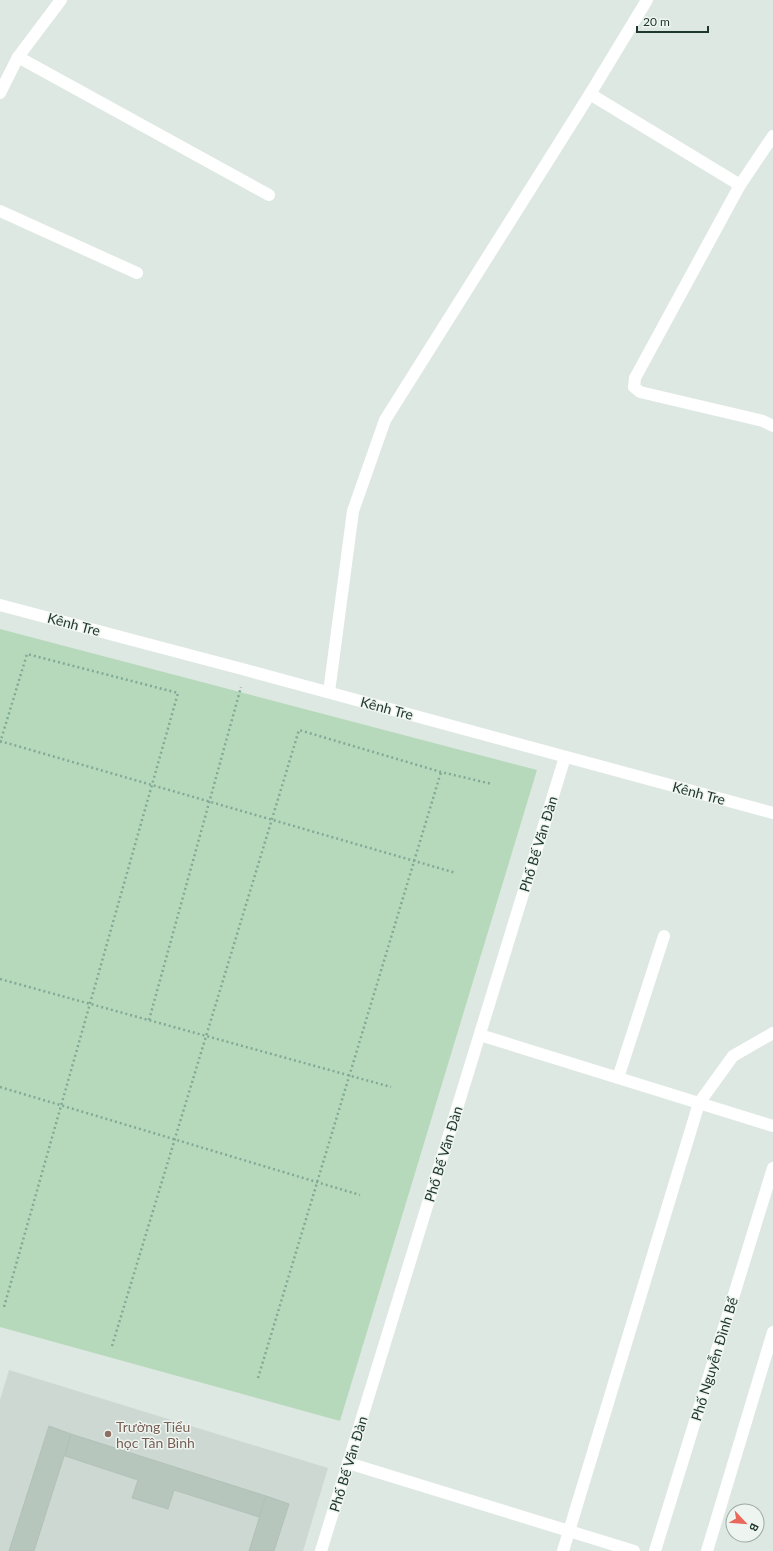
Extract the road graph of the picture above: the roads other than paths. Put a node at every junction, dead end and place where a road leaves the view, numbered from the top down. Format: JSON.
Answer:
{"nodes":[{"id":1,"x":61,"y":0,"type":"edge"},
{"id":2,"x":647,"y":0,"type":"edge"},
{"id":3,"x":18,"y":57,"type":"junction"},
{"id":4,"x":0,"y":93,"type":"edge"},
{"id":5,"x":590,"y":94,"type":"junction"},
{"id":6,"x":773,"y":136,"type":"edge"},
{"id":7,"x":740,"y":185,"type":"junction"},
{"id":8,"x":269,"y":195,"type":"dead end"},
{"id":9,"x":0,"y":211,"type":"edge"},
{"id":10,"x":137,"y":274,"type":"dead end"},
{"id":11,"x":773,"y":426,"type":"edge"},
{"id":12,"x":0,"y":605,"type":"edge"},
{"id":13,"x":329,"y":692,"type":"junction"},
{"id":14,"x":565,"y":757,"type":"junction"},
{"id":15,"x":773,"y":814,"type":"edge"},
{"id":16,"x":664,"y":936,"type":"dead end"},
{"id":17,"x":773,"y":1033,"type":"edge"},
{"id":18,"x":480,"y":1035,"type":"junction"},
{"id":19,"x":618,"y":1078,"type":"junction"},
{"id":20,"x":699,"y":1103,"type":"junction"},
{"id":21,"x":773,"y":1126,"type":"edge"},
{"id":22,"x":773,"y":1168,"type":"edge"},
{"id":23,"x":773,"y":1332,"type":"edge"},
{"id":24,"x":348,"y":1463,"type":"junction"},
{"id":25,"x":568,"y":1531,"type":"junction"},
{"id":26,"x":322,"y":1551,"type":"edge"},
{"id":27,"x":563,"y":1551,"type":"edge"},
{"id":28,"x":634,"y":1551,"type":"edge"},
{"id":29,"x":655,"y":1551,"type":"edge"},
{"id":30,"x":707,"y":1551,"type":"edge"}],
"edges":[{"from":1,"to":3,"type":"street"},
{"from":2,"to":5,"type":"street"},
{"from":3,"to":4,"type":"street"},
{"from":3,"to":8,"type":"street"},
{"from":5,"to":7,"type":"street"},
{"from":5,"to":13,"type":"street"},
{"from":6,"to":7,"type":"street"},
{"from":7,"to":11,"type":"street"},
{"from":9,"to":10,"type":"street"},
{"from":12,"to":13,"type":"street","name":"Kênh Tre"},
{"from":13,"to":14,"type":"street","name":"Kênh Tre"},
{"from":14,"to":15,"type":"street","name":"Kênh Tre"},
{"from":14,"to":18,"type":"street","name":"Phố Bế Văn Đàn"},
{"from":16,"to":19,"type":"street"},
{"from":17,"to":20,"type":"street"},
{"from":18,"to":19,"type":"street"},
{"from":18,"to":24,"type":"street","name":"Phố Bế Văn Đàn"},
{"from":19,"to":20,"type":"street"},
{"from":20,"to":21,"type":"street"},
{"from":20,"to":25,"type":"street"},
{"from":22,"to":29,"type":"street","name":"Phố Nguyễn Đình Bể"},
{"from":23,"to":30,"type":"street"},
{"from":24,"to":25,"type":"street"},
{"from":24,"to":26,"type":"street","name":"Phố Bế Văn Đàn"},
{"from":25,"to":27,"type":"street"},
{"from":25,"to":28,"type":"street"}]}
